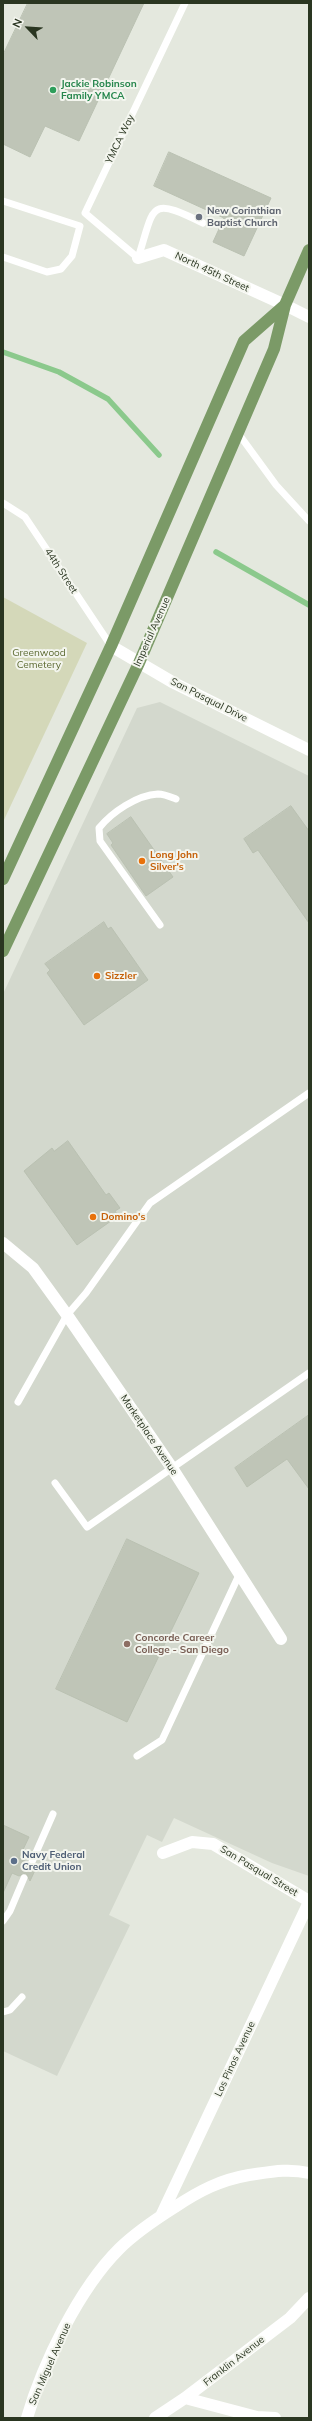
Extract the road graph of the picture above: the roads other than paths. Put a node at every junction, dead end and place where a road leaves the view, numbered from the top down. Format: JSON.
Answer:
{"nodes":[{"id":1,"x":185,"y":3,"type":"edge"},
{"id":2,"x":3,"y":201,"type":"edge"},
{"id":3,"x":85,"y":213,"type":"junction"},
{"id":4,"x":204,"y":223,"type":"dead end"},
{"id":5,"x":80,"y":226,"type":"junction"},
{"id":6,"x":309,"y":250,"type":"edge"},
{"id":7,"x":3,"y":257,"type":"edge"},
{"id":8,"x":138,"y":258,"type":"junction"},
{"id":9,"x":285,"y":305,"type":"junction"},
{"id":10,"x":309,"y":317,"type":"edge"},
{"id":11,"x":238,"y":433,"type":"junction"},
{"id":12,"x":3,"y":503,"type":"edge"},
{"id":13,"x":309,"y":521,"type":"edge"},
{"id":14,"x":111,"y":646,"type":"junction"},
{"id":15,"x":138,"y":663,"type":"junction"},
{"id":16,"x":309,"y":750,"type":"edge"},
{"id":17,"x":176,"y":799,"type":"dead end"},
{"id":18,"x":3,"y":879,"type":"edge"},
{"id":19,"x":160,"y":925,"type":"dead end"},
{"id":20,"x":3,"y":952,"type":"edge"},
{"id":21,"x":309,"y":1093,"type":"edge"},
{"id":22,"x":3,"y":1243,"type":"edge"},
{"id":23,"x":67,"y":1314,"type":"junction"},
{"id":24,"x":309,"y":1373,"type":"edge"},
{"id":25,"x":18,"y":1402,"type":"dead end"},
{"id":26,"x":172,"y":1468,"type":"junction"},
{"id":27,"x":55,"y":1483,"type":"dead end"},
{"id":28,"x":239,"y":1575,"type":"junction"},
{"id":29,"x":281,"y":1639,"type":"dead end"},
{"id":30,"x":137,"y":1756,"type":"dead end"},
{"id":31,"x":53,"y":1814,"type":"dead end"},
{"id":32,"x":163,"y":1854,"type":"dead end"},
{"id":33,"x":31,"y":1864,"type":"dead end"},
{"id":34,"x":24,"y":1878,"type":"dead end"},
{"id":35,"x":309,"y":1902,"type":"edge"},
{"id":36,"x":3,"y":1921,"type":"edge"},
{"id":37,"x":22,"y":1997,"type":"dead end"},
{"id":38,"x":3,"y":2012,"type":"edge"},
{"id":39,"x":309,"y":2173,"type":"edge"},
{"id":40,"x":160,"y":2216,"type":"junction"},
{"id":41,"x":309,"y":2298,"type":"edge"},
{"id":42,"x":186,"y":2398,"type":"junction"},
{"id":43,"x":27,"y":2418,"type":"edge"},
{"id":44,"x":155,"y":2418,"type":"edge"},
{"id":45,"x":275,"y":2418,"type":"edge"}],
"edges":[{"from":1,"to":3,"type":"lane","name":"YMCA Way"},
{"from":2,"to":5,"type":"lane"},
{"from":3,"to":5,"type":"lane","name":"YMCA Way"},
{"from":3,"to":8,"type":"lane"},
{"from":4,"to":8,"type":"lane"},
{"from":5,"to":7,"type":"lane","name":"YMCA Way"},
{"from":6,"to":9,"type":"main road","name":"Imperial Avenue"},
{"from":8,"to":9,"type":"street","name":"North 45th Street"},
{"from":9,"to":10,"type":"street","name":"North 45th Street"},
{"from":9,"to":11,"type":"main road","name":"Imperial Avenue"},
{"from":9,"to":14,"type":"main road","name":"Imperial Avenue"},
{"from":11,"to":13,"type":"lane"},
{"from":11,"to":15,"type":"main road","name":"Imperial Avenue"},
{"from":12,"to":14,"type":"lane","name":"44th Street"},
{"from":14,"to":15,"type":"street","name":"San Pasqual Drive"},
{"from":14,"to":18,"type":"main road","name":"Imperial Avenue"},
{"from":15,"to":16,"type":"street","name":"San Pasqual Drive"},
{"from":15,"to":20,"type":"main road","name":"Imperial Avenue"},
{"from":17,"to":19,"type":"lane"},
{"from":21,"to":23,"type":"lane"},
{"from":22,"to":23,"type":"street","name":"Marketplace Avenue"},
{"from":23,"to":25,"type":"lane"},
{"from":23,"to":26,"type":"street","name":"Marketplace Avenue"},
{"from":24,"to":26,"type":"lane"},
{"from":26,"to":27,"type":"lane"},
{"from":26,"to":28,"type":"street","name":"Marketplace Avenue"},
{"from":28,"to":29,"type":"street","name":"Marketplace Avenue"},
{"from":28,"to":30,"type":"lane"},
{"from":31,"to":33,"type":"lane"},
{"from":32,"to":35,"type":"street","name":"San Pasqual Street"},
{"from":34,"to":36,"type":"lane"},
{"from":35,"to":40,"type":"street","name":"Los Pinos Avenue"},
{"from":37,"to":38,"type":"lane"},
{"from":39,"to":40,"type":"street","name":"San Miguel Avenue"},
{"from":40,"to":43,"type":"street","name":"San Miguel Avenue"},
{"from":41,"to":42,"type":"street","name":"Franklin Avenue"},
{"from":42,"to":44,"type":"street","name":"Franklin Avenue"},
{"from":42,"to":45,"type":"street"}]}
